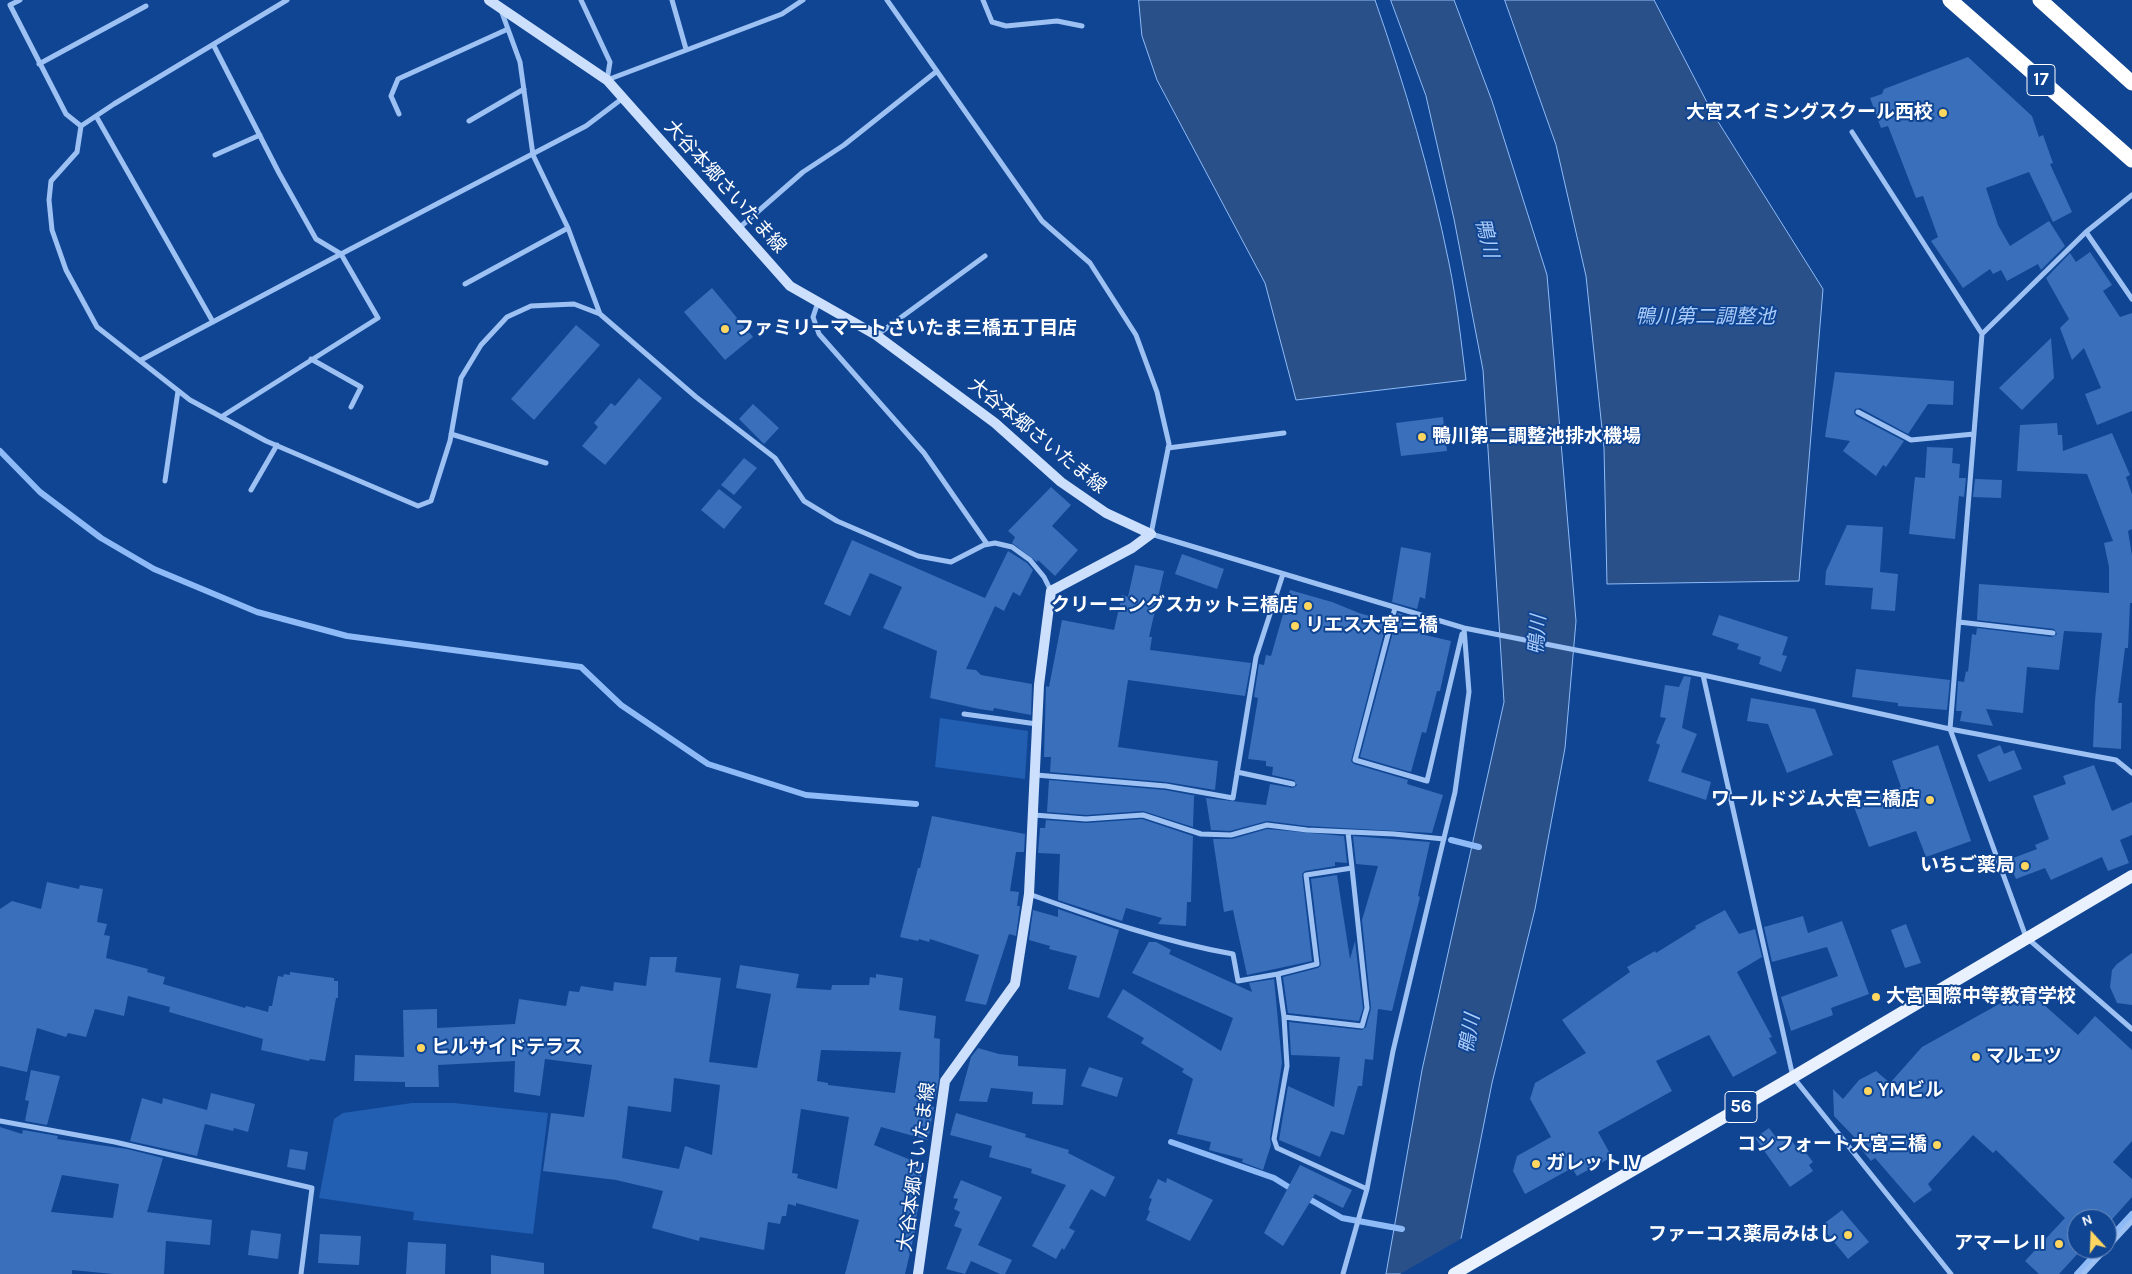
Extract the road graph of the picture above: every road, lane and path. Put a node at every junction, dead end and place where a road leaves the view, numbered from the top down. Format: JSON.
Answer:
{"nodes":[{"id":1,"x":20,"y":0,"type":"edge"},
{"id":2,"x":287,"y":0,"type":"edge"},
{"id":3,"x":489,"y":0,"type":"edge"},
{"id":4,"x":581,"y":0,"type":"edge"},
{"id":5,"x":672,"y":0,"type":"edge"},
{"id":6,"x":803,"y":0,"type":"edge"},
{"id":7,"x":887,"y":0,"type":"edge"},
{"id":8,"x":983,"y":0,"type":"edge"},
{"id":9,"x":1950,"y":0,"type":"edge"},
{"id":10,"x":2040,"y":0,"type":"edge"},
{"id":11,"x":9,"y":2,"type":"edge"},
{"id":12,"x":146,"y":6,"type":"dead end"},
{"id":13,"x":500,"y":8,"type":"junction"},
{"id":14,"x":1082,"y":26,"type":"dead end"},
{"id":15,"x":508,"y":29,"type":"junction"},
{"id":16,"x":214,"y":46,"type":"junction"},
{"id":17,"x":686,"y":49,"type":"junction"},
{"id":18,"x":39,"y":64,"type":"junction"},
{"id":19,"x":937,"y":71,"type":"junction"},
{"id":20,"x":607,"y":80,"type":"junction"},
{"id":21,"x":2132,"y":83,"type":"edge"},
{"id":22,"x":524,"y":89,"type":"junction"},
{"id":23,"x":623,"y":98,"type":"junction"},
{"id":24,"x":399,"y":114,"type":"dead end"},
{"id":25,"x":96,"y":116,"type":"junction"},
{"id":26,"x":469,"y":121,"type":"dead end"},
{"id":27,"x":81,"y":126,"type":"junction"},
{"id":28,"x":1852,"y":132,"type":"dead end"},
{"id":29,"x":260,"y":135,"type":"junction"},
{"id":30,"x":214,"y":155,"type":"dead end"},
{"id":31,"x":533,"y":155,"type":"junction"},
{"id":32,"x":2132,"y":160,"type":"edge"},
{"id":33,"x":2132,"y":194,"type":"edge"},
{"id":34,"x":568,"y":228,"type":"junction"},
{"id":35,"x":738,"y":228,"type":"junction"},
{"id":36,"x":2086,"y":232,"type":"junction"},
{"id":37,"x":341,"y":254,"type":"junction"},
{"id":38,"x":985,"y":256,"type":"dead end"},
{"id":39,"x":464,"y":284,"type":"dead end"},
{"id":40,"x":2132,"y":299,"type":"edge"},
{"id":41,"x":818,"y":302,"type":"junction"},
{"id":42,"x":600,"y":314,"type":"junction"},
{"id":43,"x":213,"y":322,"type":"junction"},
{"id":44,"x":1982,"y":334,"type":"junction"},
{"id":45,"x":876,"y":336,"type":"junction"},
{"id":46,"x":311,"y":359,"type":"junction"},
{"id":47,"x":141,"y":360,"type":"junction"},
{"id":48,"x":178,"y":391,"type":"junction"},
{"id":49,"x":351,"y":408,"type":"dead end"},
{"id":50,"x":1858,"y":412,"type":"dead end"},
{"id":51,"x":222,"y":417,"type":"junction"},
{"id":52,"x":1284,"y":433,"type":"dead end"},
{"id":53,"x":451,"y":434,"type":"junction"},
{"id":54,"x":1974,"y":434,"type":"junction"},
{"id":55,"x":277,"y":445,"type":"junction"},
{"id":56,"x":1168,"y":448,"type":"junction"},
{"id":57,"x":546,"y":463,"type":"dead end"},
{"id":58,"x":165,"y":481,"type":"dead end"},
{"id":59,"x":251,"y":490,"type":"dead end"},
{"id":60,"x":1150,"y":534,"type":"junction"},
{"id":61,"x":988,"y":544,"type":"junction"},
{"id":62,"x":1283,"y":574,"type":"junction"},
{"id":63,"x":1051,"y":591,"type":"junction"},
{"id":64,"x":1395,"y":608,"type":"junction"},
{"id":65,"x":1959,"y":622,"type":"junction"},
{"id":66,"x":1464,"y":628,"type":"junction"},
{"id":67,"x":2053,"y":633,"type":"dead end"},
{"id":68,"x":1703,"y":675,"type":"junction"},
{"id":69,"x":964,"y":714,"type":"dead end"},
{"id":70,"x":1037,"y":724,"type":"junction"},
{"id":71,"x":1950,"y":729,"type":"junction"},
{"id":72,"x":1236,"y":772,"type":"junction"},
{"id":73,"x":2132,"y":773,"type":"edge"},
{"id":74,"x":1036,"y":774,"type":"junction"},
{"id":75,"x":1293,"y":784,"type":"dead end"},
{"id":76,"x":1034,"y":815,"type":"junction"},
{"id":77,"x":1348,"y":832,"type":"junction"},
{"id":78,"x":1444,"y":839,"type":"junction"},
{"id":79,"x":1352,"y":868,"type":"junction"},
{"id":80,"x":2132,"y":876,"type":"edge"},
{"id":81,"x":1029,"y":894,"type":"junction"},
{"id":82,"x":2026,"y":937,"type":"junction"},
{"id":83,"x":1278,"y":974,"type":"junction"},
{"id":84,"x":1284,"y":1017,"type":"junction"},
{"id":85,"x":2132,"y":1029,"type":"edge"},
{"id":86,"x":1793,"y":1077,"type":"junction"},
{"id":87,"x":0,"y":1121,"type":"edge"},
{"id":88,"x":1367,"y":1188,"type":"junction"},
{"id":89,"x":2132,"y":1221,"type":"edge"},
{"id":90,"x":2117,"y":1238,"type":"edge"},
{"id":91,"x":2097,"y":1259,"type":"edge"},
{"id":92,"x":301,"y":1274,"type":"edge"},
{"id":93,"x":918,"y":1274,"type":"edge"},
{"id":94,"x":1343,"y":1274,"type":"edge"},
{"id":95,"x":1454,"y":1274,"type":"edge"},
{"id":96,"x":1951,"y":1274,"type":"edge"},
{"id":97,"x":2083,"y":1274,"type":"edge"}],
"edges":[{"from":1,"to":11,"type":"street"},
{"from":2,"to":16,"type":"street"},
{"from":3,"to":13,"type":"main road","name":"大谷本郷さいたま線"},
{"from":4,"to":20,"type":"street"},
{"from":5,"to":17,"type":"street"},
{"from":6,"to":17,"type":"street"},
{"from":7,"to":19,"type":"street"},
{"from":8,"to":14,"type":"street"},
{"from":9,"to":32,"type":"highway","number":"17"},
{"from":10,"to":21,"type":"highway"},
{"from":11,"to":18,"type":"street"},
{"from":12,"to":18,"type":"street"},
{"from":13,"to":15,"type":"street"},
{"from":13,"to":20,"type":"main road","name":"大谷本郷さいたま線"},
{"from":15,"to":22,"type":"street"},
{"from":15,"to":24,"type":"street"},
{"from":16,"to":25,"type":"street"},
{"from":16,"to":29,"type":"street"},
{"from":17,"to":20,"type":"street"},
{"from":18,"to":27,"type":"street"},
{"from":19,"to":35,"type":"street"},
{"from":19,"to":56,"type":"street"},
{"from":20,"to":23,"type":"main road","name":"大谷本郷さいたま線"},
{"from":22,"to":26,"type":"street"},
{"from":22,"to":31,"type":"street"},
{"from":23,"to":31,"type":"street"},
{"from":23,"to":35,"type":"main road","name":"大谷本郷さいたま線"},
{"from":25,"to":27,"type":"street"},
{"from":25,"to":43,"type":"street"},
{"from":27,"to":47,"type":"street"},
{"from":28,"to":44,"type":"street"},
{"from":29,"to":30,"type":"street"},
{"from":29,"to":37,"type":"street"},
{"from":31,"to":34,"type":"street"},
{"from":31,"to":37,"type":"street"},
{"from":33,"to":36,"type":"street"},
{"from":34,"to":39,"type":"street"},
{"from":34,"to":42,"type":"street"},
{"from":35,"to":41,"type":"main road","name":"大谷本郷さいたま線"},
{"from":36,"to":40,"type":"street"},
{"from":36,"to":44,"type":"street"},
{"from":37,"to":43,"type":"street"},
{"from":37,"to":46,"type":"street"},
{"from":38,"to":45,"type":"street"},
{"from":41,"to":45,"type":"main road","name":"大谷本郷さいたま線"},
{"from":41,"to":61,"type":"street"},
{"from":42,"to":53,"type":"street"},
{"from":42,"to":61,"type":"street"},
{"from":43,"to":47,"type":"street"},
{"from":44,"to":54,"type":"street"},
{"from":45,"to":60,"type":"main road","name":"大谷本郷さいたま線"},
{"from":46,"to":49,"type":"street"},
{"from":46,"to":51,"type":"street"},
{"from":47,"to":48,"type":"street"},
{"from":48,"to":51,"type":"street"},
{"from":48,"to":58,"type":"street"},
{"from":50,"to":54,"type":"street"},
{"from":51,"to":55,"type":"street"},
{"from":52,"to":56,"type":"street"},
{"from":53,"to":55,"type":"street"},
{"from":53,"to":57,"type":"street"},
{"from":54,"to":65,"type":"street"},
{"from":55,"to":59,"type":"street"},
{"from":56,"to":60,"type":"street"},
{"from":60,"to":62,"type":"street"},
{"from":60,"to":63,"type":"main road"},
{"from":61,"to":63,"type":"street"},
{"from":62,"to":64,"type":"street"},
{"from":62,"to":72,"type":"street"},
{"from":63,"to":70,"type":"main road","name":"大谷本郷さいたま線"},
{"from":64,"to":66,"type":"street"},
{"from":64,"to":66,"type":"street"},
{"from":65,"to":67,"type":"street"},
{"from":65,"to":71,"type":"street"},
{"from":66,"to":68,"type":"street"},
{"from":66,"to":78,"type":"street"},
{"from":68,"to":71,"type":"street"},
{"from":68,"to":86,"type":"street"},
{"from":69,"to":70,"type":"street"},
{"from":70,"to":74,"type":"main road","name":"大谷本郷さいたま線"},
{"from":71,"to":73,"type":"street"},
{"from":71,"to":82,"type":"street"},
{"from":72,"to":74,"type":"street"},
{"from":72,"to":75,"type":"street"},
{"from":74,"to":76,"type":"main road","name":"大谷本郷さいたま線"},
{"from":76,"to":77,"type":"street"},
{"from":76,"to":81,"type":"main road","name":"大谷本郷さいたま線"},
{"from":77,"to":78,"type":"street"},
{"from":77,"to":79,"type":"street"},
{"from":78,"to":88,"type":"street"},
{"from":79,"to":83,"type":"street"},
{"from":79,"to":84,"type":"street"},
{"from":80,"to":82,"type":"main road","number":"56"},
{"from":81,"to":83,"type":"street"},
{"from":81,"to":93,"type":"main road","name":"大谷本郷さいたま線"},
{"from":82,"to":85,"type":"street"},
{"from":82,"to":86,"type":"main road","number":"56"},
{"from":83,"to":84,"type":"street"},
{"from":84,"to":88,"type":"street"},
{"from":86,"to":95,"type":"main road","number":"56"},
{"from":86,"to":96,"type":"street"},
{"from":87,"to":92,"type":"street"},
{"from":88,"to":94,"type":"street"},
{"from":89,"to":90,"type":"street"},
{"from":91,"to":97,"type":"street"}]}
